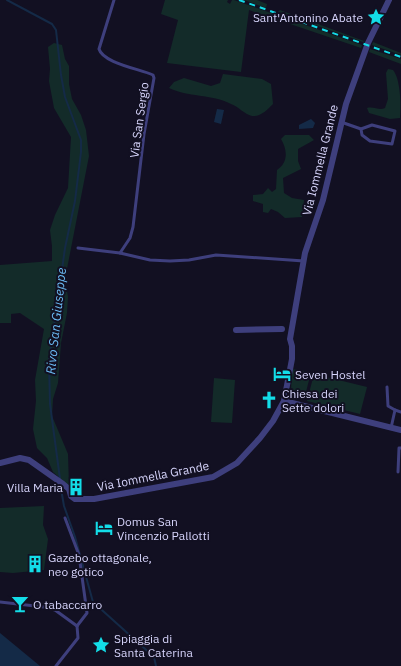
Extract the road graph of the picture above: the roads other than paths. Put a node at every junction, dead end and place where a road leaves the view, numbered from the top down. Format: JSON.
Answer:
{"nodes":[{"id":1,"x":114,"y":0,"type":"edge"},
{"id":2,"x":389,"y":0,"type":"edge"},
{"id":3,"x":341,"y":122,"type":"junction"},
{"id":4,"x":361,"y":129,"type":"junction"},
{"id":5,"x":78,"y":248,"type":"dead end"},
{"id":6,"x":120,"y":253,"type":"junction"},
{"id":7,"x":304,"y":261,"type":"junction"},
{"id":8,"x":236,"y":330,"type":"dead end"},
{"id":9,"x":287,"y":330,"type":"junction"},
{"id":10,"x":387,"y":387,"type":"dead end"},
{"id":11,"x":284,"y":401,"type":"junction"},
{"id":12,"x":395,"y":410,"type":"junction"},
{"id":13,"x":401,"y":412,"type":"edge"},
{"id":14,"x":391,"y":428,"type":"junction"},
{"id":15,"x":401,"y":430,"type":"edge"},
{"id":16,"x":401,"y":448,"type":"edge"},
{"id":17,"x":0,"y":463,"type":"edge"},
{"id":18,"x":398,"y":472,"type":"dead end"},
{"id":19,"x":65,"y":518,"type":"dead end"},
{"id":20,"x":0,"y":602,"type":"edge"},
{"id":21,"x":77,"y":626,"type":"junction"},
{"id":22,"x":56,"y":666,"type":"edge"}],
"edges":[{"from":1,"to":6,"type":"lane","name":"Via San Sergio"},
{"from":2,"to":3,"type":"street","name":"Via Iommella Grande"},
{"from":3,"to":4,"type":"lane"},
{"from":3,"to":7,"type":"street","name":"Via Iommella Grande"},
{"from":4,"to":4,"type":"lane"},
{"from":5,"to":6,"type":"lane"},
{"from":6,"to":7,"type":"lane"},
{"from":7,"to":9,"type":"street","name":"Via Iommella Grande"},
{"from":8,"to":9,"type":"street"},
{"from":9,"to":11,"type":"street","name":"Via Iommella Grande"},
{"from":10,"to":12,"type":"lane"},
{"from":11,"to":14,"type":"street"},
{"from":11,"to":17,"type":"street","name":"Via Iommella Grande"},
{"from":12,"to":13,"type":"lane"},
{"from":12,"to":14,"type":"lane"},
{"from":14,"to":15,"type":"street"},
{"from":16,"to":18,"type":"lane"},
{"from":19,"to":21,"type":"lane"},
{"from":20,"to":21,"type":"lane"},
{"from":21,"to":22,"type":"lane"}]}
